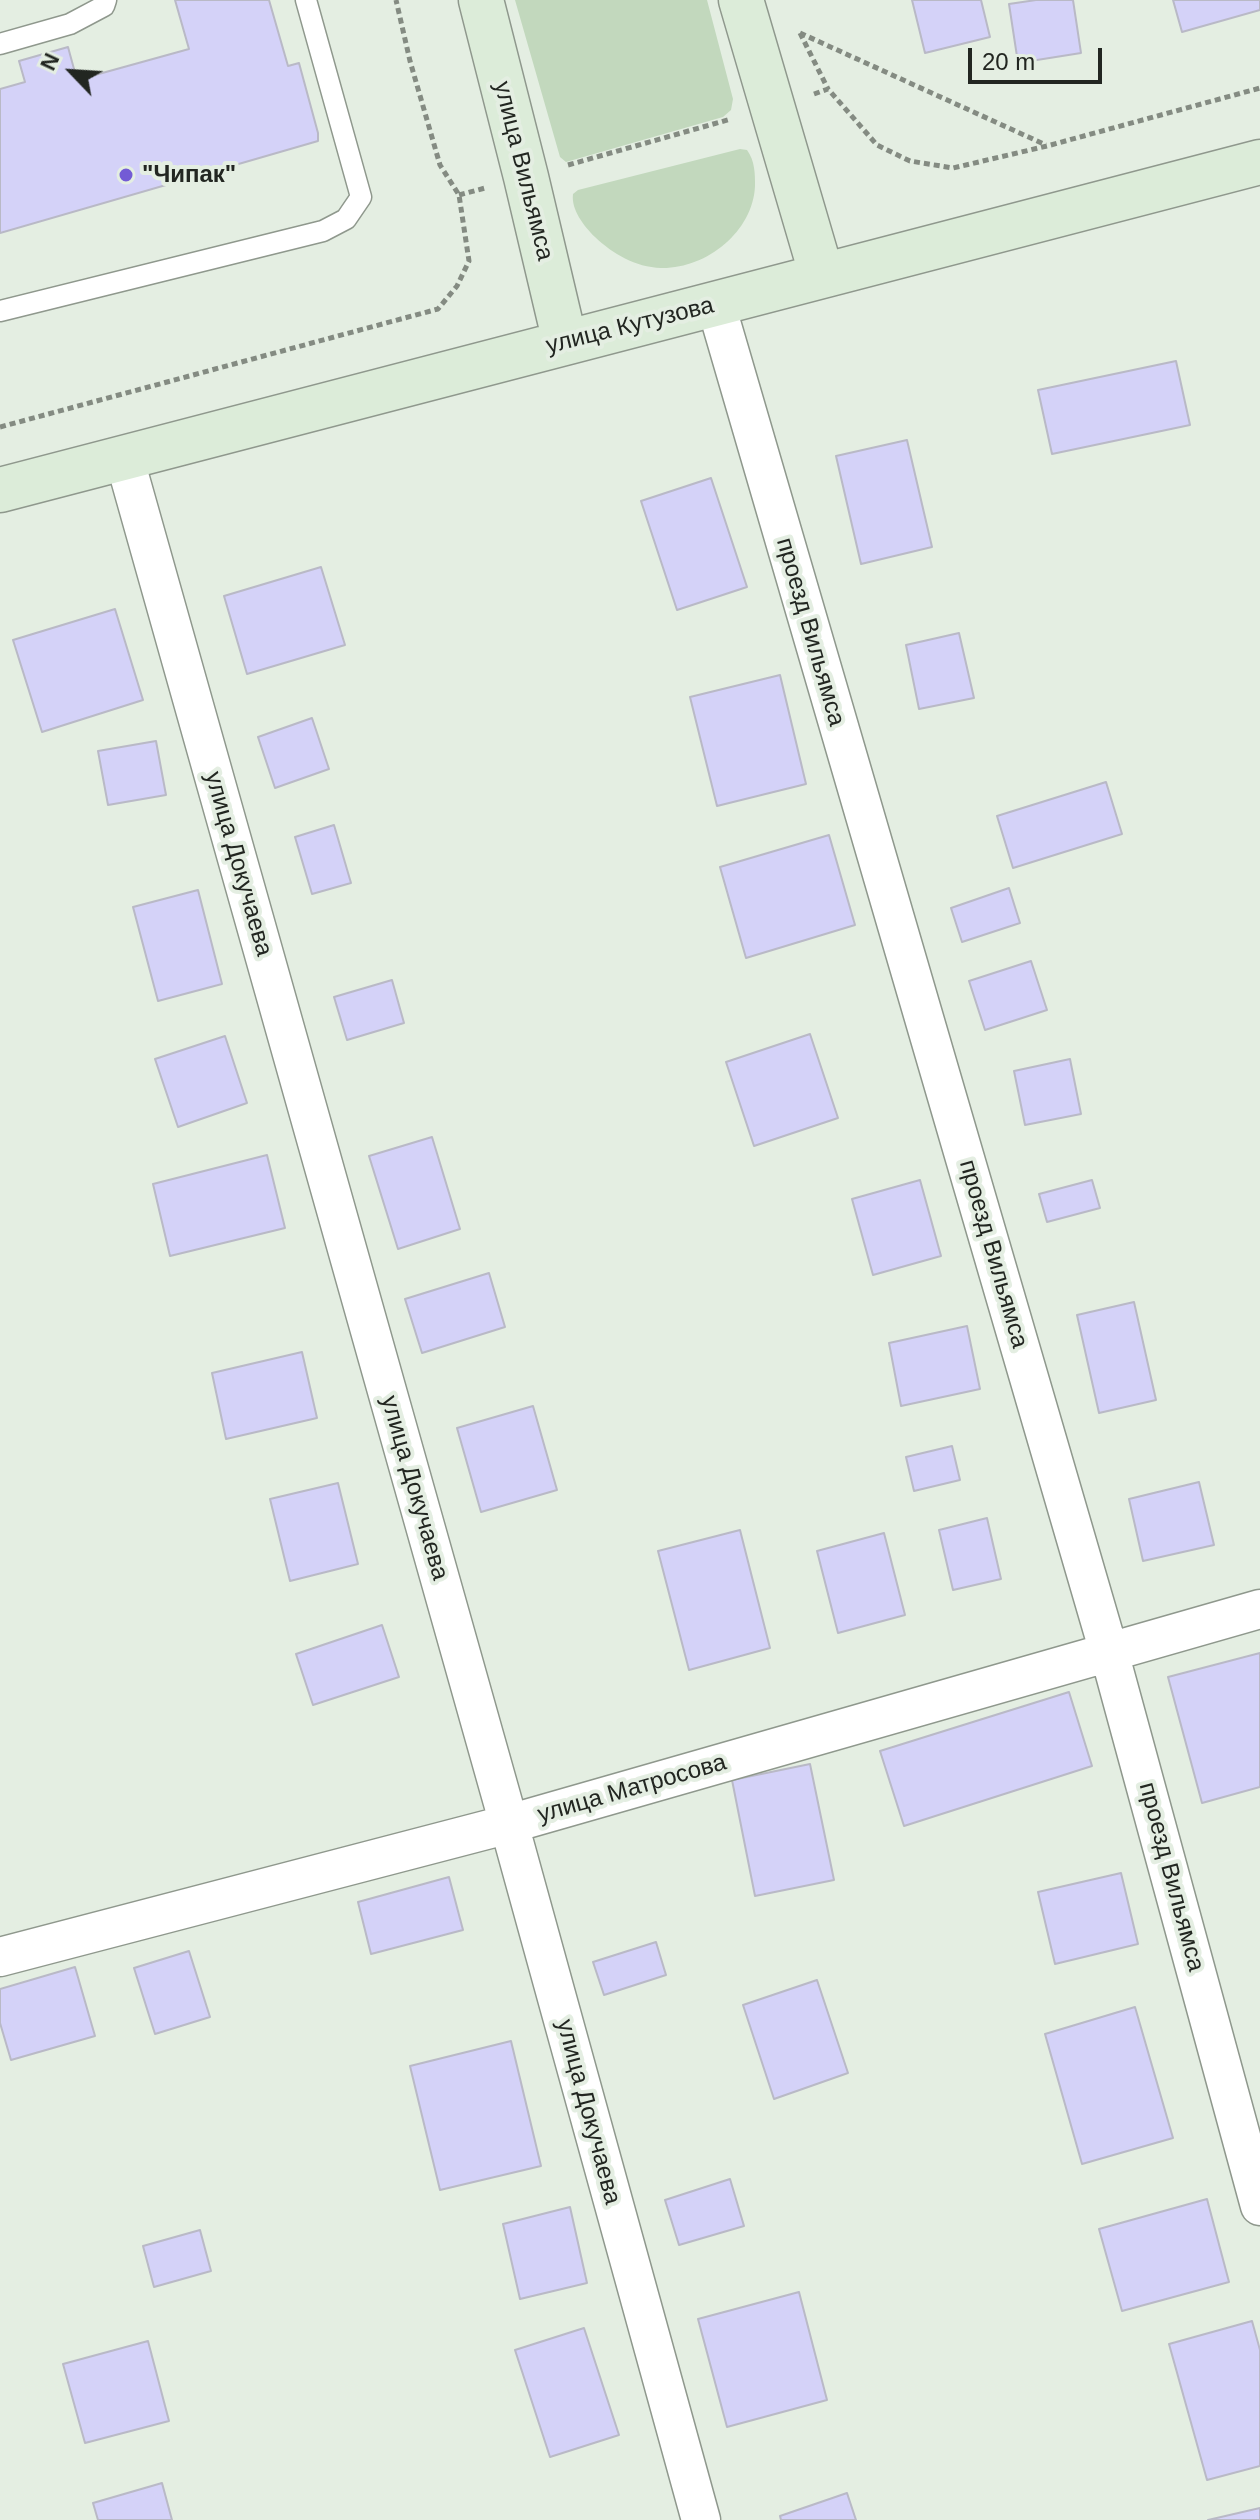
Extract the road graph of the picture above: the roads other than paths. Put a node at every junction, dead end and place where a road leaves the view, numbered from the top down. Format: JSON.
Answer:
{"nodes":[{"id":1,"x":106,"y":0,"type":"edge"},
{"id":2,"x":306,"y":0,"type":"edge"},
{"id":3,"x":481,"y":0,"type":"edge"},
{"id":4,"x":741,"y":0,"type":"edge"},
{"id":5,"x":0,"y":44,"type":"edge"},
{"id":6,"x":1260,"y":162,"type":"edge"},
{"id":7,"x":822,"y":276,"type":"junction"},
{"id":8,"x":716,"y":305,"type":"junction"},
{"id":9,"x":0,"y":311,"type":"edge"},
{"id":10,"x":565,"y":342,"type":"junction"},
{"id":11,"x":124,"y":457,"type":"junction"},
{"id":12,"x":0,"y":490,"type":"edge"},
{"id":13,"x":1260,"y":1609,"type":"edge"},
{"id":14,"x":1109,"y":1652,"type":"junction"},
{"id":15,"x":509,"y":1824,"type":"junction"},
{"id":16,"x":0,"y":1957,"type":"edge"},
{"id":17,"x":1260,"y":2206,"type":"edge"},
{"id":18,"x":701,"y":2520,"type":"edge"}],
"edges":[{"from":1,"to":5,"type":"lane"},
{"from":2,"to":9,"type":"lane"},
{"from":3,"to":10,"type":"main road","name":"улица Вильямса"},
{"from":4,"to":7,"type":"main road"},
{"from":6,"to":7,"type":"main road","name":"улица Кутузова"},
{"from":7,"to":8,"type":"main road","name":"улица Кутузова"},
{"from":8,"to":10,"type":"main road","name":"улица Кутузова"},
{"from":8,"to":14,"type":"street","name":"проезд Вильямса"},
{"from":10,"to":11,"type":"main road","name":"улица Кутузова"},
{"from":11,"to":12,"type":"main road","name":"улица Кутузова"},
{"from":11,"to":15,"type":"street","name":"улица Докучаева"},
{"from":13,"to":14,"type":"street","name":"улица Матросова"},
{"from":14,"to":15,"type":"street","name":"улица Матросова"},
{"from":14,"to":17,"type":"street","name":"проезд Вильямса"},
{"from":15,"to":16,"type":"street","name":"улица Матросова"},
{"from":15,"to":18,"type":"street","name":"улица Докучаева"}]}
